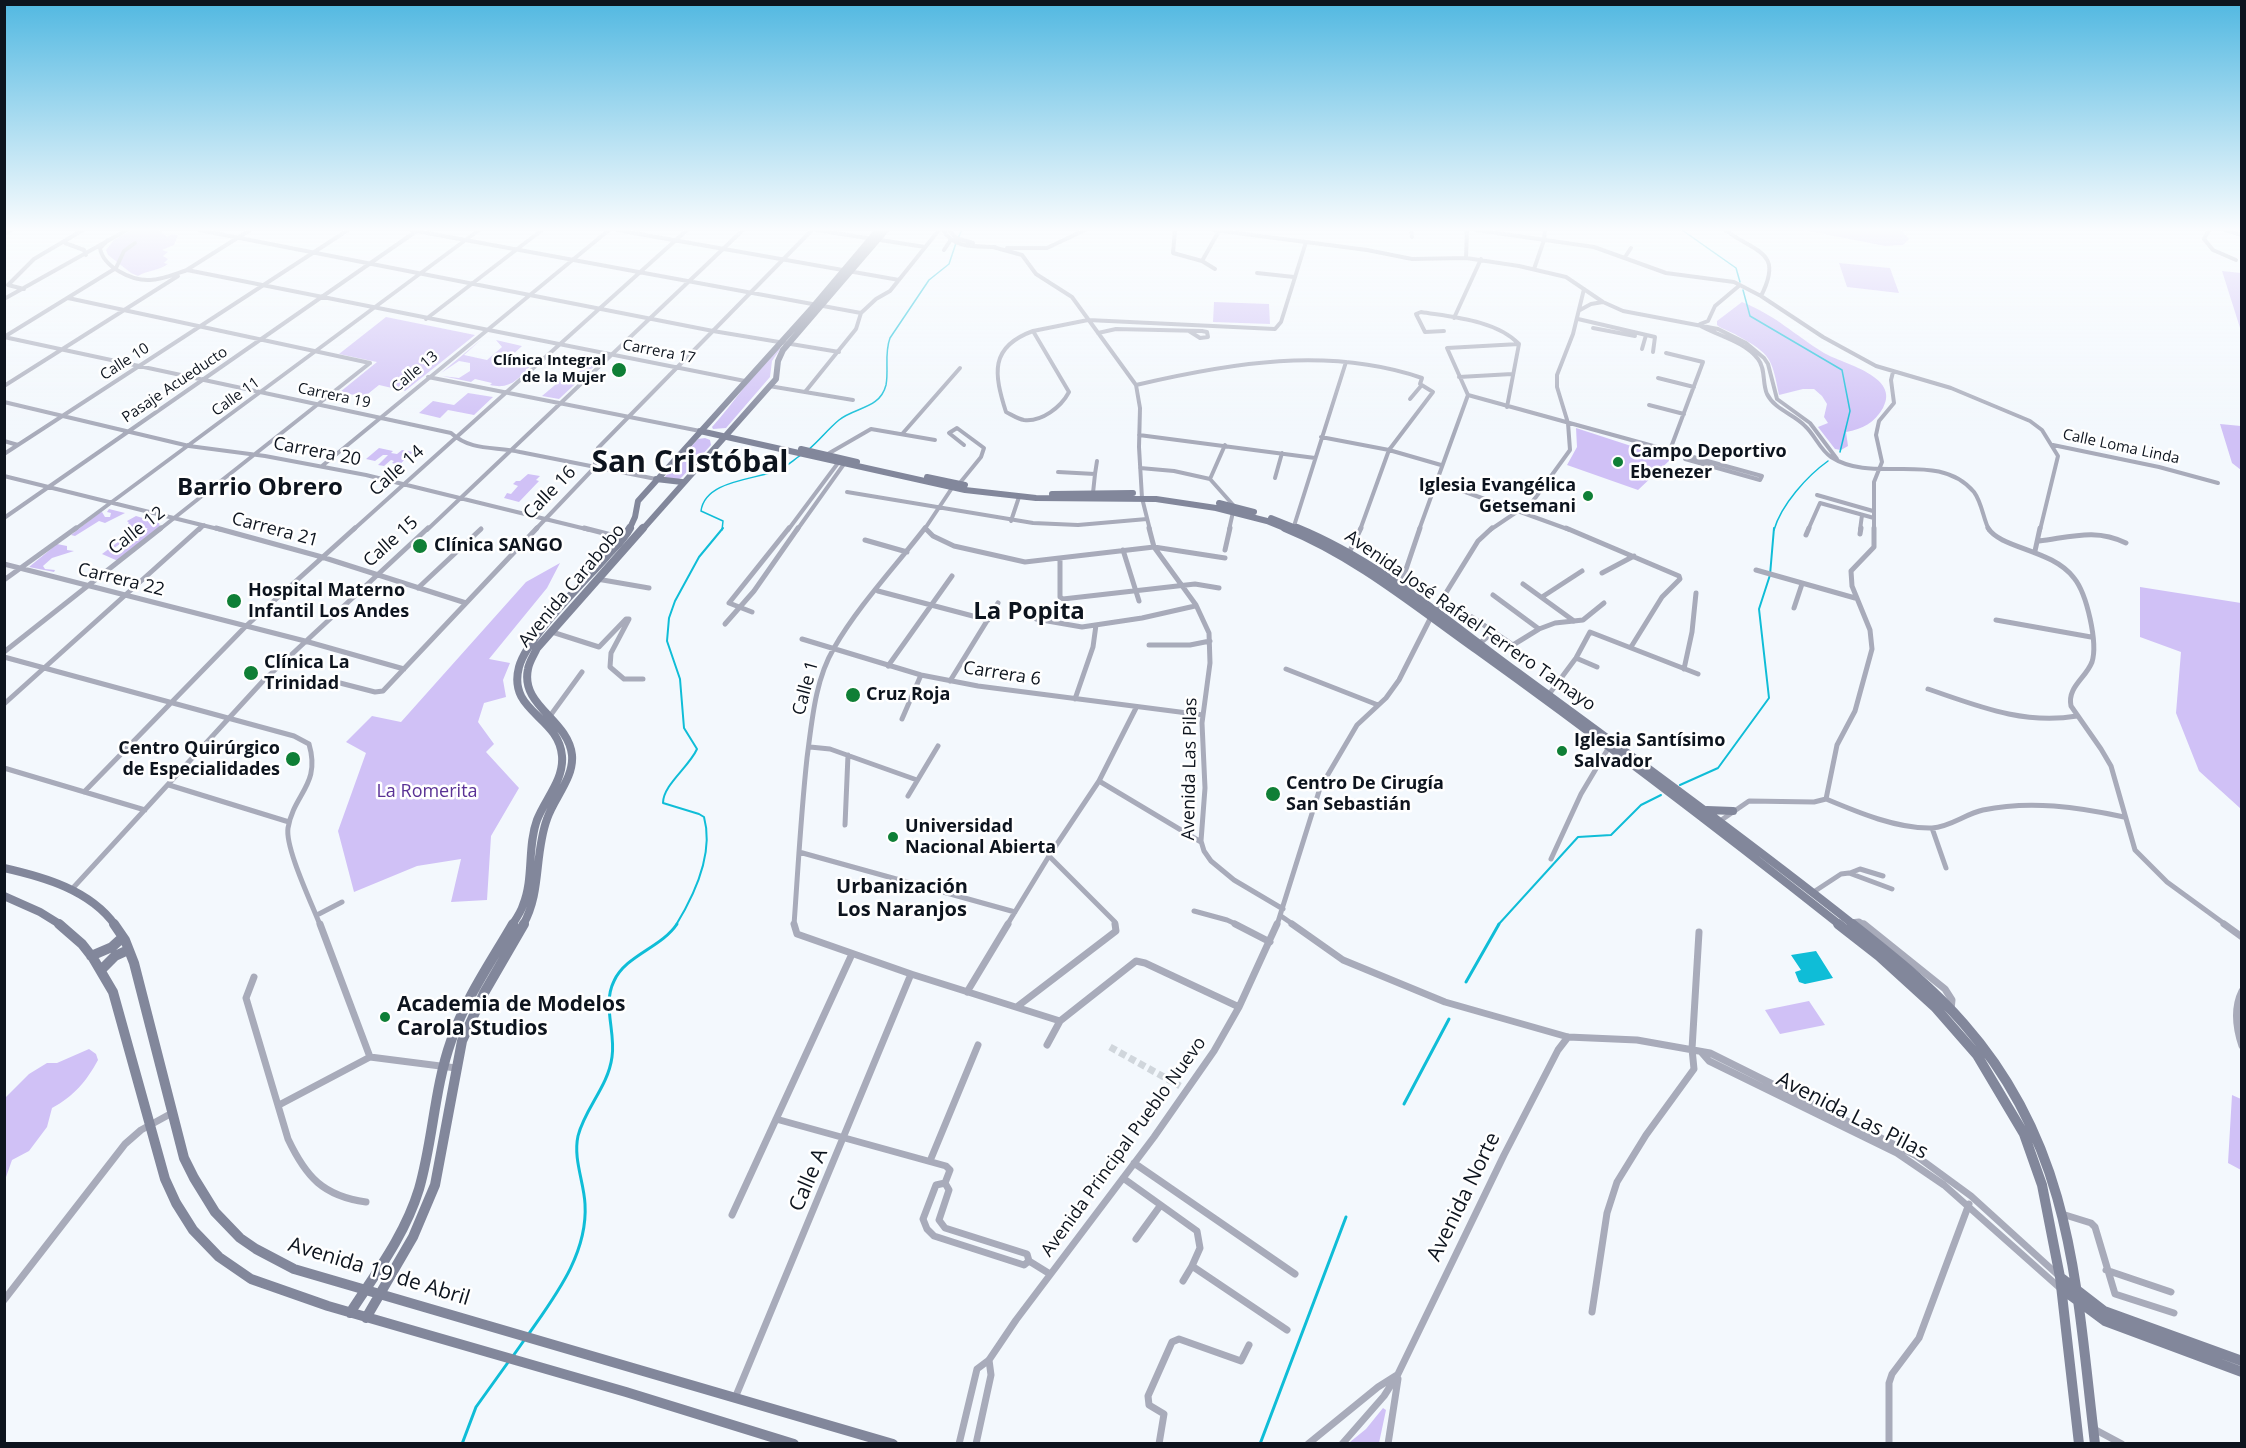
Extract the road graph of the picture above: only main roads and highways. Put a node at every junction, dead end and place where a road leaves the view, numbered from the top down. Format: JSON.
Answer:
{"nodes":[{"id":1,"x":821,"y":298,"type":"edge"},
{"id":2,"x":829,"y":298,"type":"edge"},
{"id":3,"x":784,"y":343,"type":"junction"},
{"id":4,"x":735,"y":423,"type":"junction"},
{"id":5,"x":700,"y":431,"type":"junction"},
{"id":6,"x":724,"y":436,"type":"junction"},
{"id":7,"x":741,"y":436,"type":"junction"},
{"id":8,"x":654,"y":482,"type":"junction"},
{"id":9,"x":682,"y":482,"type":"junction"},
{"id":10,"x":675,"y":491,"type":"junction"},
{"id":11,"x":1142,"y":496,"type":"junction"},
{"id":12,"x":1234,"y":509,"type":"junction"},
{"id":13,"x":1346,"y":556,"type":"junction"},
{"id":14,"x":1432,"y":614,"type":"junction"},
{"id":15,"x":1547,"y":697,"type":"junction"},
{"id":16,"x":1705,"y":810,"type":"junction"},
{"id":17,"x":1733,"y":811,"type":"road end"},
{"id":18,"x":1717,"y":823,"type":"junction"},
{"id":19,"x":4,"y":868,"type":"edge"},
{"id":20,"x":4,"y":896,"type":"edge"},
{"id":21,"x":123,"y":937,"type":"junction"},
{"id":22,"x":128,"y":950,"type":"junction"},
{"id":23,"x":91,"y":956,"type":"junction"},
{"id":24,"x":102,"y":969,"type":"junction"},
{"id":25,"x":2060,"y":1277,"type":"junction"},
{"id":26,"x":365,"y":1289,"type":"junction"},
{"id":27,"x":2062,"y":1289,"type":"junction"},
{"id":28,"x":381,"y":1293,"type":"junction"},
{"id":29,"x":2077,"y":1297,"type":"junction"},
{"id":30,"x":350,"y":1313,"type":"junction"},
{"id":31,"x":366,"y":1318,"type":"junction"},
{"id":32,"x":2241,"y":1361,"type":"edge"},
{"id":33,"x":2241,"y":1372,"type":"edge"},
{"id":34,"x":794,"y":1443,"type":"edge"},
{"id":35,"x":894,"y":1443,"type":"edge"},
{"id":36,"x":2079,"y":1443,"type":"edge"},
{"id":37,"x":2095,"y":1443,"type":"edge"}],
"edges":[{"from":1,"to":3,"type":"main road","name":"Avenida Carabobo"},
{"from":2,"to":3,"type":"main road","name":"Avenida Carabobo"},
{"from":3,"to":4,"type":"main road","name":"Avenida Carabobo"},
{"from":3,"to":5,"type":"main road","name":"Avenida Carabobo"},
{"from":4,"to":6,"type":"main road","name":"Avenida Carabobo"},
{"from":4,"to":7,"type":"main road"},
{"from":5,"to":6,"type":"main road"},
{"from":5,"to":8,"type":"main road","name":"Avenida Carabobo"},
{"from":6,"to":7,"type":"main road","name":"Avenida José Rafael Ferrero Tamayo"},
{"from":6,"to":9,"type":"main road","name":"Avenida Carabobo"},
{"from":6,"to":11,"type":"main road","name":"Avenida José Rafael Ferrero Tamayo"},
{"from":7,"to":11,"type":"main road","name":"Avenida José Rafael Ferrero Tamayo"},
{"from":8,"to":9,"type":"main road"},
{"from":8,"to":10,"type":"main road"},
{"from":8,"to":26,"type":"main road","name":"Avenida Carabobo"},
{"from":9,"to":10,"type":"main road","name":"Avenida Carabobo"},
{"from":10,"to":28,"type":"main road","name":"Avenida Carabobo"},
{"from":11,"to":12,"type":"main road","name":"Avenida José Rafael Ferrero Tamayo"},
{"from":12,"to":13,"type":"main road","name":"Avenida José Rafael Ferrero Tamayo"},
{"from":12,"to":13,"type":"main road","name":"Avenida José Rafael Ferrero Tamayo"},
{"from":13,"to":14,"type":"main road","name":"Avenida José Rafael Ferrero Tamayo"},
{"from":13,"to":14,"type":"main road","name":"Avenida José Rafael Ferrero Tamayo"},
{"from":14,"to":15,"type":"main road","name":"Avenida José Rafael Ferrero Tamayo"},
{"from":14,"to":15,"type":"main road","name":"Avenida José Rafael Ferrero Tamayo"},
{"from":15,"to":16,"type":"main road","name":"Avenida José Rafael Ferrero Tamayo"},
{"from":15,"to":18,"type":"main road","name":"Avenida José Rafael Ferrero Tamayo"},
{"from":16,"to":17,"type":"main road"},
{"from":16,"to":18,"type":"main road","name":"Avenida José Rafael Ferrero Tamayo"},
{"from":18,"to":25,"type":"main road","name":"Avenida José Rafael Ferrero Tamayo"},
{"from":18,"to":29,"type":"main road","name":"Avenida José Rafael Ferrero Tamayo"},
{"from":19,"to":21,"type":"main road","name":"Avenida 19 de Abril"},
{"from":20,"to":23,"type":"main road"},
{"from":21,"to":22,"type":"main road","name":"Avenida 19 de Abril"},
{"from":21,"to":23,"type":"main road"},
{"from":22,"to":24,"type":"main road"},
{"from":22,"to":26,"type":"main road","name":"Avenida 19 de Abril"},
{"from":23,"to":24,"type":"main road"},
{"from":24,"to":30,"type":"main road"},
{"from":25,"to":27,"type":"main road","name":"Avenida José Rafael Ferrero Tamayo"},
{"from":25,"to":29,"type":"main road"},
{"from":26,"to":28,"type":"main road","name":"Avenida 19 de Abril"},
{"from":26,"to":30,"type":"main road","name":"Avenida Carabobo"},
{"from":27,"to":29,"type":"main road"},
{"from":27,"to":36,"type":"main road","name":"Avenida José Rafael Ferrero Tamayo"},
{"from":28,"to":31,"type":"main road","name":"Avenida Carabobo"},
{"from":28,"to":35,"type":"main road","name":"Avenida 19 de Abril"},
{"from":29,"to":32,"type":"main road"},
{"from":29,"to":33,"type":"main road"},
{"from":29,"to":37,"type":"main road","name":"Avenida José Rafael Ferrero Tamayo"},
{"from":30,"to":31,"type":"main road"},
{"from":31,"to":34,"type":"main road"}]}
